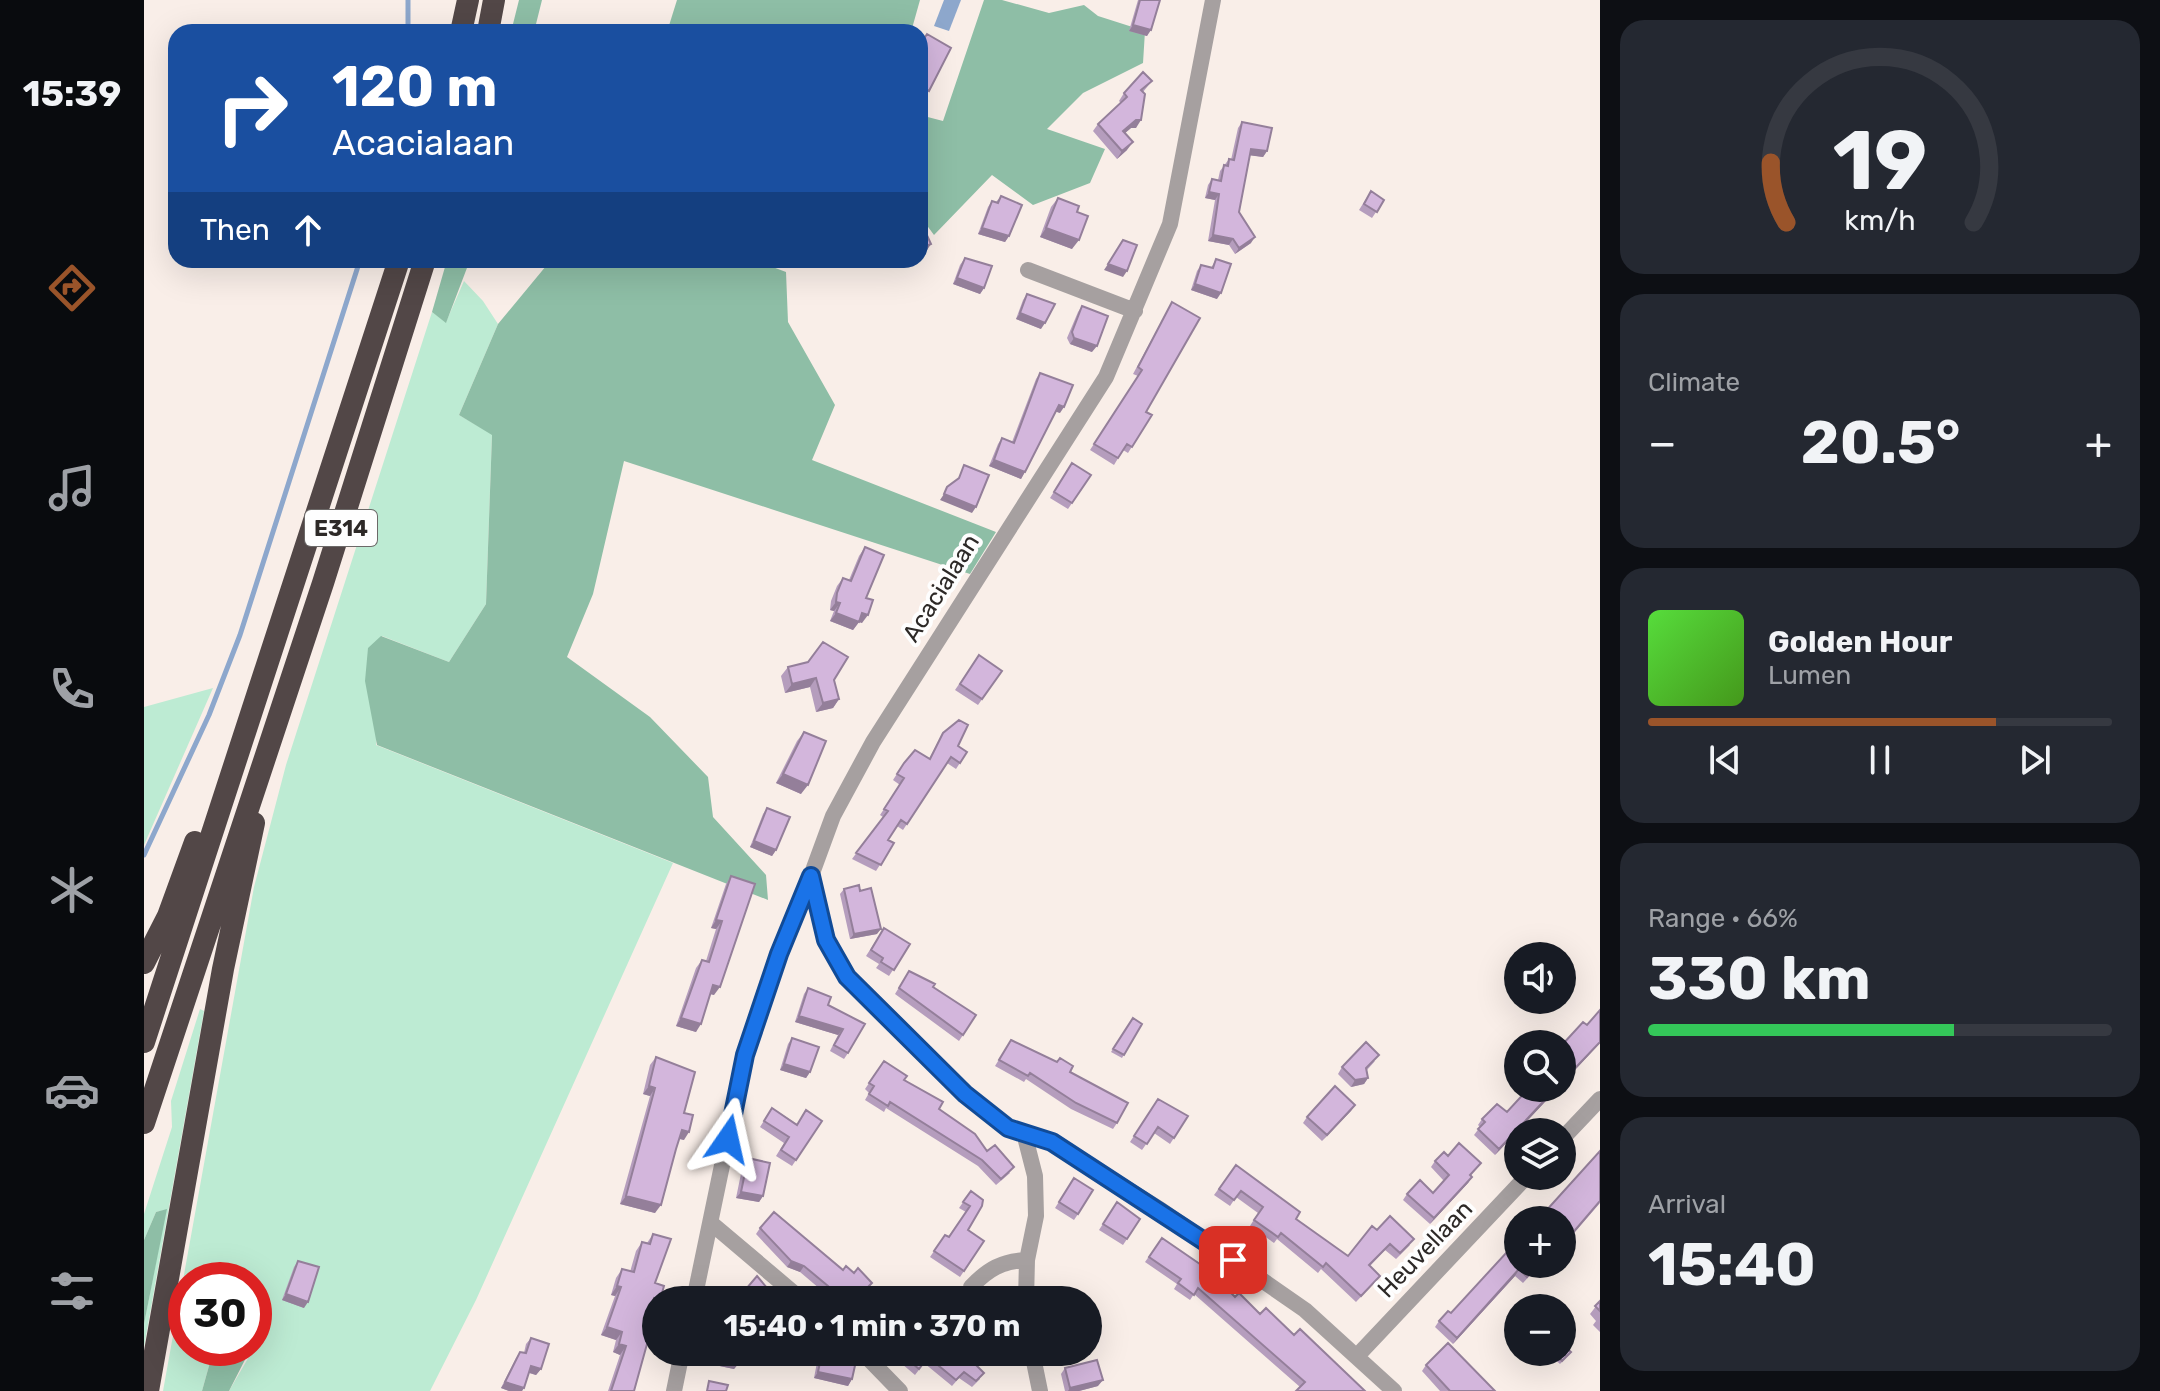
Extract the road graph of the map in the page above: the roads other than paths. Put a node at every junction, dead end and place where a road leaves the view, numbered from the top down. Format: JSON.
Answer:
{"nodes":[{"id":1,"x":468,"y":0,"type":"edge"},
{"id":2,"x":494,"y":0,"type":"edge"},
{"id":3,"x":1213,"y":0,"type":"edge"},
{"id":4,"x":463,"y":24,"type":"edge"},
{"id":5,"x":490,"y":24,"type":"edge"},
{"id":6,"x":396,"y":268,"type":"edge"},
{"id":7,"x":422,"y":268,"type":"edge"},
{"id":8,"x":1028,"y":270,"type":"dead end"},
{"id":9,"x":1135,"y":311,"type":"junction"},
{"id":10,"x":236,"y":764,"type":"junction"},
{"id":11,"x":253,"y":794,"type":"junction"},
{"id":12,"x":811,"y":876,"type":"junction"},
{"id":13,"x":144,"y":963,"type":"edge"},
{"id":14,"x":144,"y":1042,"type":"edge"},
{"id":15,"x":1600,"y":1099,"type":"edge"},
{"id":16,"x":144,"y":1123,"type":"edge"},
{"id":17,"x":1576,"y":1124,"type":"edge"},
{"id":18,"x":1028,"y":1134,"type":"junction"},
{"id":19,"x":1514,"y":1190,"type":"edge"},
{"id":20,"x":711,"y":1223,"type":"junction"},
{"id":21,"x":1027,"y":1260,"type":"junction"},
{"id":22,"x":697,"y":1286,"type":"edge"},
{"id":23,"x":785,"y":1286,"type":"edge"},
{"id":24,"x":972,"y":1286,"type":"edge"},
{"id":25,"x":1026,"y":1286,"type":"edge"},
{"id":26,"x":1358,"y":1355,"type":"junction"},
{"id":27,"x":679,"y":1366,"type":"edge"},
{"id":28,"x":876,"y":1366,"type":"edge"},
{"id":29,"x":1035,"y":1366,"type":"edge"},
{"id":30,"x":148,"y":1391,"type":"edge"},
{"id":31,"x":674,"y":1391,"type":"edge"},
{"id":32,"x":900,"y":1391,"type":"edge"},
{"id":33,"x":1040,"y":1391,"type":"edge"},
{"id":34,"x":1394,"y":1391,"type":"edge"}],
"edges":[{"from":1,"to":4,"type":"highway"},
{"from":2,"to":5,"type":"highway"},
{"from":3,"to":9,"type":"street","name":"Acacialaan"},
{"from":6,"to":10,"type":"highway","number":"E314"},
{"from":7,"to":11,"type":"highway","number":"E314"},
{"from":8,"to":9,"type":"street"},
{"from":9,"to":12,"type":"street","name":"Acacialaan"},
{"from":10,"to":13,"type":"highway"},
{"from":10,"to":14,"type":"highway","number":"E314"},
{"from":11,"to":16,"type":"highway","number":"E314"},
{"from":11,"to":30,"type":"highway"},
{"from":12,"to":18,"type":"street"},
{"from":12,"to":20,"type":"street","name":"Acacialaan"},
{"from":15,"to":17,"type":"street"},
{"from":18,"to":21,"type":"street"},
{"from":18,"to":26,"type":"street"},
{"from":19,"to":26,"type":"street","name":"Heuvellaan"},
{"from":20,"to":22,"type":"street","name":"Acacialaan"},
{"from":20,"to":23,"type":"street"},
{"from":21,"to":24,"type":"street"},
{"from":21,"to":25,"type":"street"},
{"from":26,"to":34,"type":"street"},
{"from":27,"to":31,"type":"street"},
{"from":28,"to":32,"type":"street"},
{"from":29,"to":33,"type":"street"}]}
